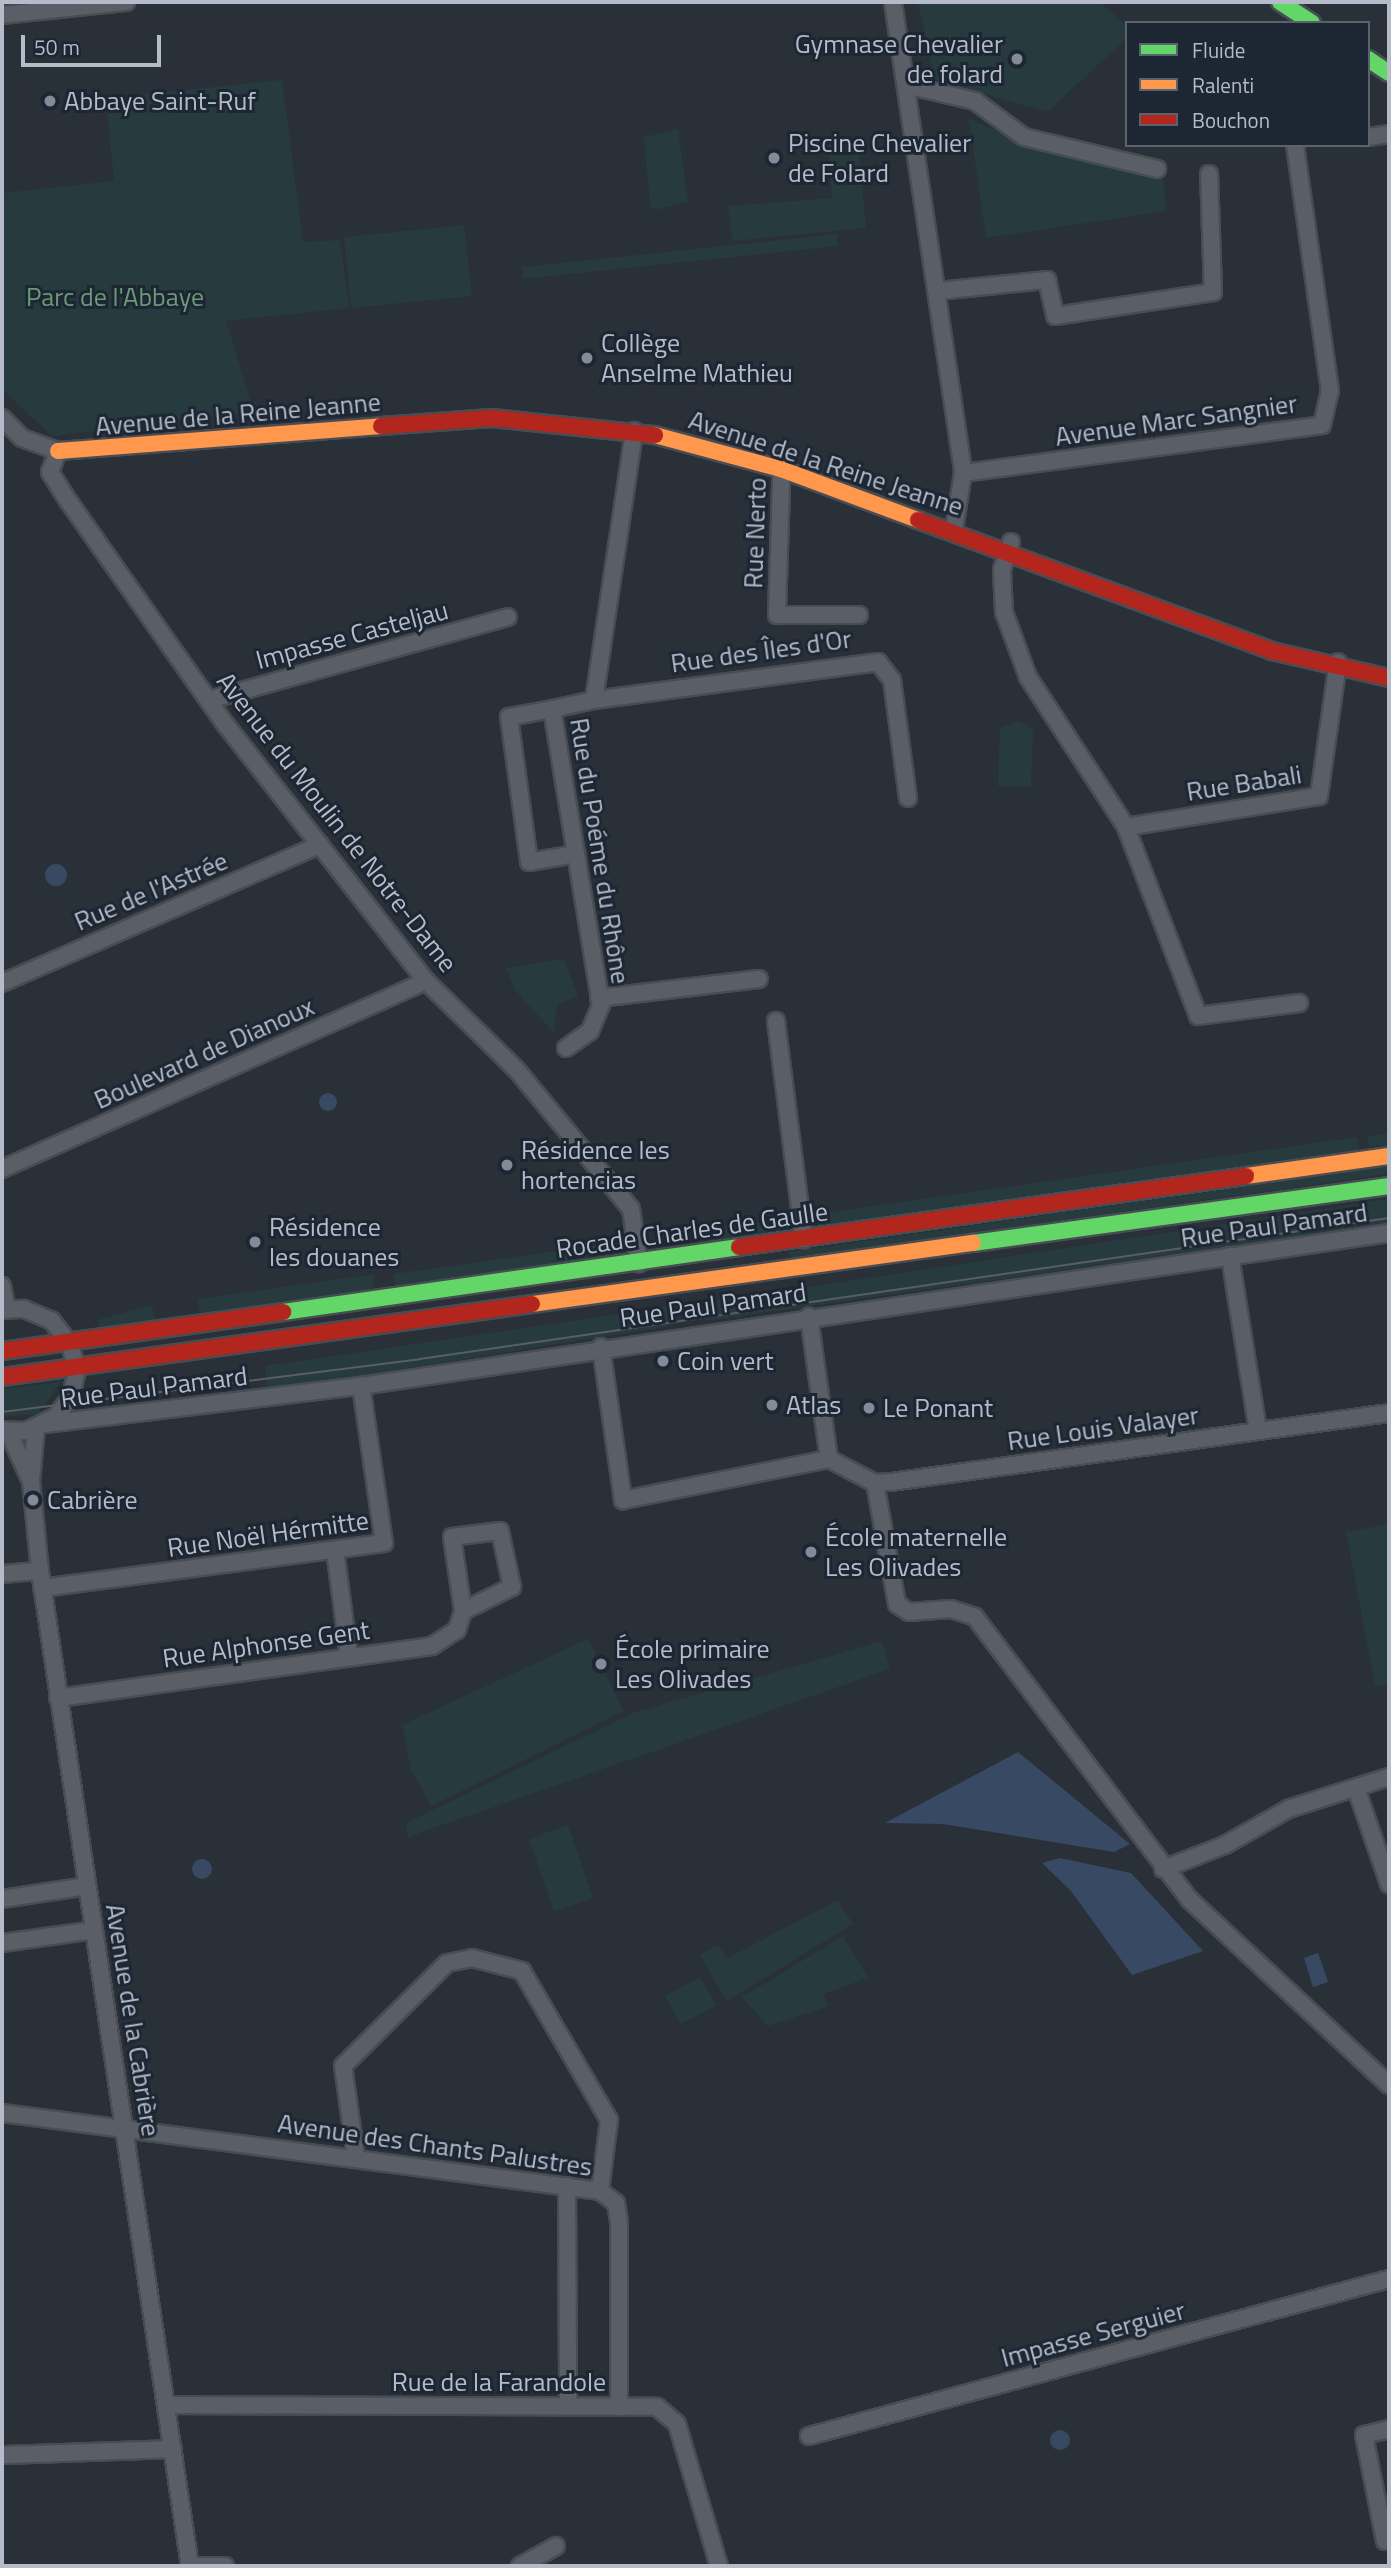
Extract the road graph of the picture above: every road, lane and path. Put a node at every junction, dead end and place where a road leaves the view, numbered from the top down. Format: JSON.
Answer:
{"nodes":[{"id":1,"x":126,"y":2,"type":"edge"},
{"id":2,"x":893,"y":2,"type":"edge"},
{"id":3,"x":1280,"y":2,"type":"edge"},
{"id":4,"x":2,"y":15,"type":"edge"},
{"id":5,"x":1303,"y":21,"type":"edge"},
{"id":6,"x":1370,"y":60,"type":"edge"},
{"id":7,"x":1389,"y":73,"type":"edge"},
{"id":8,"x":911,"y":86,"type":"junction"},
{"id":9,"x":1389,"y":134,"type":"edge"},
{"id":10,"x":1370,"y":136,"type":"edge"},
{"id":11,"x":1298,"y":147,"type":"edge"},
{"id":12,"x":1157,"y":169,"type":"dead end"},
{"id":13,"x":1209,"y":174,"type":"dead end"},
{"id":14,"x":938,"y":291,"type":"junction"},
{"id":15,"x":2,"y":418,"type":"edge"},
{"id":16,"x":634,"y":431,"type":"junction"},
{"id":17,"x":58,"y":451,"type":"junction"},
{"id":18,"x":782,"y":462,"type":"junction"},
{"id":19,"x":963,"y":473,"type":"junction"},
{"id":20,"x":954,"y":529,"type":"junction"},
{"id":21,"x":1009,"y":546,"type":"junction"},
{"id":22,"x":859,"y":615,"type":"dead end"},
{"id":23,"x":508,"y":617,"type":"dead end"},
{"id":24,"x":1337,"y":665,"type":"junction"},
{"id":25,"x":1389,"y":678,"type":"edge"},
{"id":26,"x":209,"y":700,"type":"junction"},
{"id":27,"x":594,"y":700,"type":"junction"},
{"id":28,"x":552,"y":709,"type":"junction"},
{"id":29,"x":908,"y":798,"type":"dead end"},
{"id":30,"x":1126,"y":827,"type":"junction"},
{"id":31,"x":320,"y":845,"type":"junction"},
{"id":32,"x":576,"y":854,"type":"junction"},
{"id":33,"x":759,"y":979,"type":"dead end"},
{"id":34,"x":426,"y":981,"type":"junction"},
{"id":35,"x":2,"y":983,"type":"edge"},
{"id":36,"x":599,"y":998,"type":"junction"},
{"id":37,"x":1299,"y":1003,"type":"dead end"},
{"id":38,"x":776,"y":1021,"type":"dead end"},
{"id":39,"x":566,"y":1048,"type":"dead end"},
{"id":40,"x":1389,"y":1156,"type":"edge"},
{"id":41,"x":2,"y":1170,"type":"edge"},
{"id":42,"x":1389,"y":1186,"type":"edge"},
{"id":43,"x":1389,"y":1233,"type":"edge"},
{"id":44,"x":804,"y":1239,"type":"junction"},
{"id":45,"x":1230,"y":1256,"type":"junction"},
{"id":46,"x":639,"y":1263,"type":"junction"},
{"id":47,"x":2,"y":1288,"type":"edge"},
{"id":48,"x":4,"y":1309,"type":"edge"},
{"id":49,"x":809,"y":1315,"type":"junction"},
{"id":50,"x":70,"y":1344,"type":"junction"},
{"id":51,"x":601,"y":1347,"type":"junction"},
{"id":52,"x":2,"y":1351,"type":"edge"},
{"id":53,"x":76,"y":1370,"type":"junction"},
{"id":54,"x":2,"y":1377,"type":"edge"},
{"id":55,"x":361,"y":1386,"type":"junction"},
{"id":56,"x":1389,"y":1413,"type":"edge"},
{"id":57,"x":41,"y":1426,"type":"junction"},
{"id":58,"x":5,"y":1430,"type":"edge"},
{"id":59,"x":1258,"y":1431,"type":"junction"},
{"id":60,"x":829,"y":1459,"type":"junction"},
{"id":61,"x":31,"y":1481,"type":"junction"},
{"id":62,"x":875,"y":1483,"type":"junction"},
{"id":63,"x":335,"y":1550,"type":"junction"},
{"id":64,"x":40,"y":1571,"type":"junction"},
{"id":65,"x":2,"y":1574,"type":"edge"},
{"id":66,"x":42,"y":1588,"type":"junction"},
{"id":67,"x":463,"y":1611,"type":"junction"},
{"id":68,"x":349,"y":1656,"type":"junction"},
{"id":69,"x":58,"y":1698,"type":"junction"},
{"id":70,"x":1389,"y":1777,"type":"edge"},
{"id":71,"x":1356,"y":1788,"type":"junction"},
{"id":72,"x":1163,"y":1869,"type":"junction"},
{"id":73,"x":1389,"y":1884,"type":"edge"},
{"id":74,"x":87,"y":1886,"type":"junction"},
{"id":75,"x":2,"y":1899,"type":"edge"},
{"id":76,"x":94,"y":1930,"type":"junction"},
{"id":77,"x":2,"y":1943,"type":"edge"},
{"id":78,"x":1389,"y":2085,"type":"edge"},
{"id":79,"x":2,"y":2113,"type":"edge"},
{"id":80,"x":124,"y":2128,"type":"junction"},
{"id":81,"x":356,"y":2158,"type":"junction"},
{"id":82,"x":567,"y":2186,"type":"junction"},
{"id":83,"x":600,"y":2191,"type":"junction"},
{"id":84,"x":1389,"y":2279,"type":"edge"},
{"id":85,"x":166,"y":2405,"type":"junction"},
{"id":86,"x":568,"y":2407,"type":"junction"},
{"id":87,"x":619,"y":2407,"type":"junction"},
{"id":88,"x":1389,"y":2429,"type":"edge"},
{"id":89,"x":809,"y":2436,"type":"dead end"},
{"id":90,"x":173,"y":2449,"type":"junction"},
{"id":91,"x":2,"y":2455,"type":"edge"},
{"id":92,"x":1385,"y":2541,"type":"dead end"},
{"id":93,"x":556,"y":2546,"type":"dead end"},
{"id":94,"x":190,"y":2566,"type":"edge"},
{"id":95,"x":225,"y":2566,"type":"edge"},
{"id":96,"x":520,"y":2566,"type":"edge"},
{"id":97,"x":719,"y":2566,"type":"edge"}],
"edges":[{"from":1,"to":4,"type":"street"},
{"from":2,"to":8,"type":"street"},
{"from":3,"to":5,"type":"main road"},
{"from":6,"to":7,"type":"main road"},
{"from":8,"to":12,"type":"street"},
{"from":8,"to":14,"type":"street"},
{"from":9,"to":10,"type":"street"},
{"from":11,"to":19,"type":"street","name":"Avenue Marc Sangnier"},
{"from":13,"to":14,"type":"street"},
{"from":14,"to":19,"type":"street"},
{"from":15,"to":17,"type":"street"},
{"from":16,"to":17,"type":"main road","name":"Avenue de la Reine Jeanne"},
{"from":16,"to":18,"type":"main road","name":"Avenue de la Reine Jeanne"},
{"from":16,"to":27,"type":"street","name":"Rue du Poéme du Rhône"},
{"from":17,"to":26,"type":"street","name":"Avenue du Moulin de Notre-Dame"},
{"from":18,"to":20,"type":"main road","name":"Avenue de la Reine Jeanne"},
{"from":18,"to":22,"type":"street","name":"Rue Nerto"},
{"from":19,"to":20,"type":"street"},
{"from":20,"to":21,"type":"main road","name":"Avenue de la Reine Jeanne"},
{"from":21,"to":24,"type":"main road","name":"Avenue de la Reine Jeanne"},
{"from":21,"to":30,"type":"street"},
{"from":23,"to":26,"type":"street","name":"Impasse Casteljau"},
{"from":24,"to":25,"type":"main road","name":"Avenue de la Reine Jeanne"},
{"from":24,"to":30,"type":"street","name":"Rue Babali"},
{"from":26,"to":31,"type":"street","name":"Avenue du Moulin de Notre-Dame"},
{"from":27,"to":28,"type":"street","name":"Rue du Poéme du Rhône"},
{"from":27,"to":29,"type":"street","name":"Rue des Îles d'Or"},
{"from":28,"to":32,"type":"street","name":"Rue du Poéme du Rhône"},
{"from":28,"to":32,"type":"street"},
{"from":30,"to":37,"type":"street"},
{"from":31,"to":34,"type":"street","name":"Avenue du Moulin de Notre-Dame"},
{"from":31,"to":35,"type":"street","name":"Rue de l'Astrée"},
{"from":32,"to":36,"type":"street","name":"Rue du Poéme du Rhône"},
{"from":33,"to":36,"type":"street"},
{"from":34,"to":41,"type":"street","name":"Boulevard de Dianoux"},
{"from":34,"to":46,"type":"street","name":"Avenue du Moulin de Notre-Dame"},
{"from":36,"to":39,"type":"street","name":"Rue du Poéme du Rhône"},
{"from":38,"to":44,"type":"street"},
{"from":40,"to":44,"type":"main road","name":"Rocade Charles de Gaulle"},
{"from":42,"to":53,"type":"main road","name":"Rocade Charles de Gaulle"},
{"from":43,"to":45,"type":"street","name":"Rue Paul Pamard"},
{"from":44,"to":46,"type":"main road","name":"Rocade Charles de Gaulle"},
{"from":45,"to":49,"type":"street","name":"Rue Paul Pamard"},
{"from":45,"to":59,"type":"street"},
{"from":46,"to":50,"type":"main road","name":"Rocade Charles de Gaulle"},
{"from":47,"to":48,"type":"street"},
{"from":48,"to":50,"type":"street"},
{"from":49,"to":51,"type":"street","name":"Rue Paul Pamard"},
{"from":49,"to":60,"type":"street"},
{"from":50,"to":52,"type":"main road","name":"Rocade Charles de Gaulle"},
{"from":50,"to":53,"type":"street"},
{"from":51,"to":55,"type":"street","name":"Rue Paul Pamard"},
{"from":51,"to":60,"type":"street"},
{"from":53,"to":54,"type":"main road","name":"Rocade Charles de Gaulle"},
{"from":53,"to":57,"type":"street"},
{"from":55,"to":57,"type":"street","name":"Rue Paul Pamard"},
{"from":55,"to":63,"type":"street","name":"Rue Noël Hérmitte"},
{"from":56,"to":59,"type":"street","name":"Rue Louis Valayer"},
{"from":57,"to":58,"type":"street","name":"Rue Paul Pamard"},
{"from":57,"to":61,"type":"street","name":"Avenue de la Cabrière"},
{"from":58,"to":61,"type":"street","name":"Avenue de la Cabrière"},
{"from":59,"to":62,"type":"street","name":"Rue Louis Valayer"},
{"from":60,"to":62,"type":"street"},
{"from":61,"to":64,"type":"street","name":"Avenue de la Cabrière"},
{"from":62,"to":72,"type":"street"},
{"from":63,"to":66,"type":"street","name":"Rue Noël Hérmitte"},
{"from":63,"to":68,"type":"street"},
{"from":64,"to":65,"type":"street"},
{"from":64,"to":66,"type":"street","name":"Avenue de la Cabrière"},
{"from":66,"to":69,"type":"street","name":"Avenue de la Cabrière"},
{"from":67,"to":67,"type":"street","name":"Rue Alphonse Gent"},
{"from":67,"to":68,"type":"street","name":"Rue Alphonse Gent"},
{"from":68,"to":69,"type":"street","name":"Rue Alphonse Gent"},
{"from":69,"to":74,"type":"street","name":"Avenue de la Cabrière"},
{"from":70,"to":71,"type":"street"},
{"from":71,"to":72,"type":"street"},
{"from":71,"to":73,"type":"street"},
{"from":72,"to":78,"type":"street"},
{"from":74,"to":75,"type":"street"},
{"from":74,"to":76,"type":"street","name":"Avenue de la Cabrière"},
{"from":76,"to":77,"type":"street"},
{"from":76,"to":80,"type":"street","name":"Avenue de la Cabrière"},
{"from":79,"to":80,"type":"street","name":"Avenue des Chants Palustres"},
{"from":80,"to":81,"type":"street","name":"Avenue des Chants Palustres"},
{"from":80,"to":85,"type":"street","name":"Avenue de la Cabrière"},
{"from":81,"to":82,"type":"street","name":"Avenue des Chants Palustres"},
{"from":81,"to":83,"type":"street"},
{"from":82,"to":83,"type":"street","name":"Avenue des Chants Palustres"},
{"from":82,"to":86,"type":"street"},
{"from":83,"to":87,"type":"street","name":"Avenue des Chants Palustres"},
{"from":84,"to":89,"type":"street","name":"Impasse Serguier"},
{"from":85,"to":86,"type":"street","name":"Rue de la Farandole"},
{"from":85,"to":90,"type":"street","name":"Avenue de la Cabrière"},
{"from":86,"to":87,"type":"street","name":"Rue de la Farandole"},
{"from":87,"to":97,"type":"street","name":"Rue de la Farandole"},
{"from":88,"to":92,"type":"street"},
{"from":90,"to":91,"type":"street"},
{"from":90,"to":94,"type":"street","name":"Avenue de la Cabrière"},
{"from":93,"to":96,"type":"street"},
{"from":94,"to":95,"type":"street"}]}
